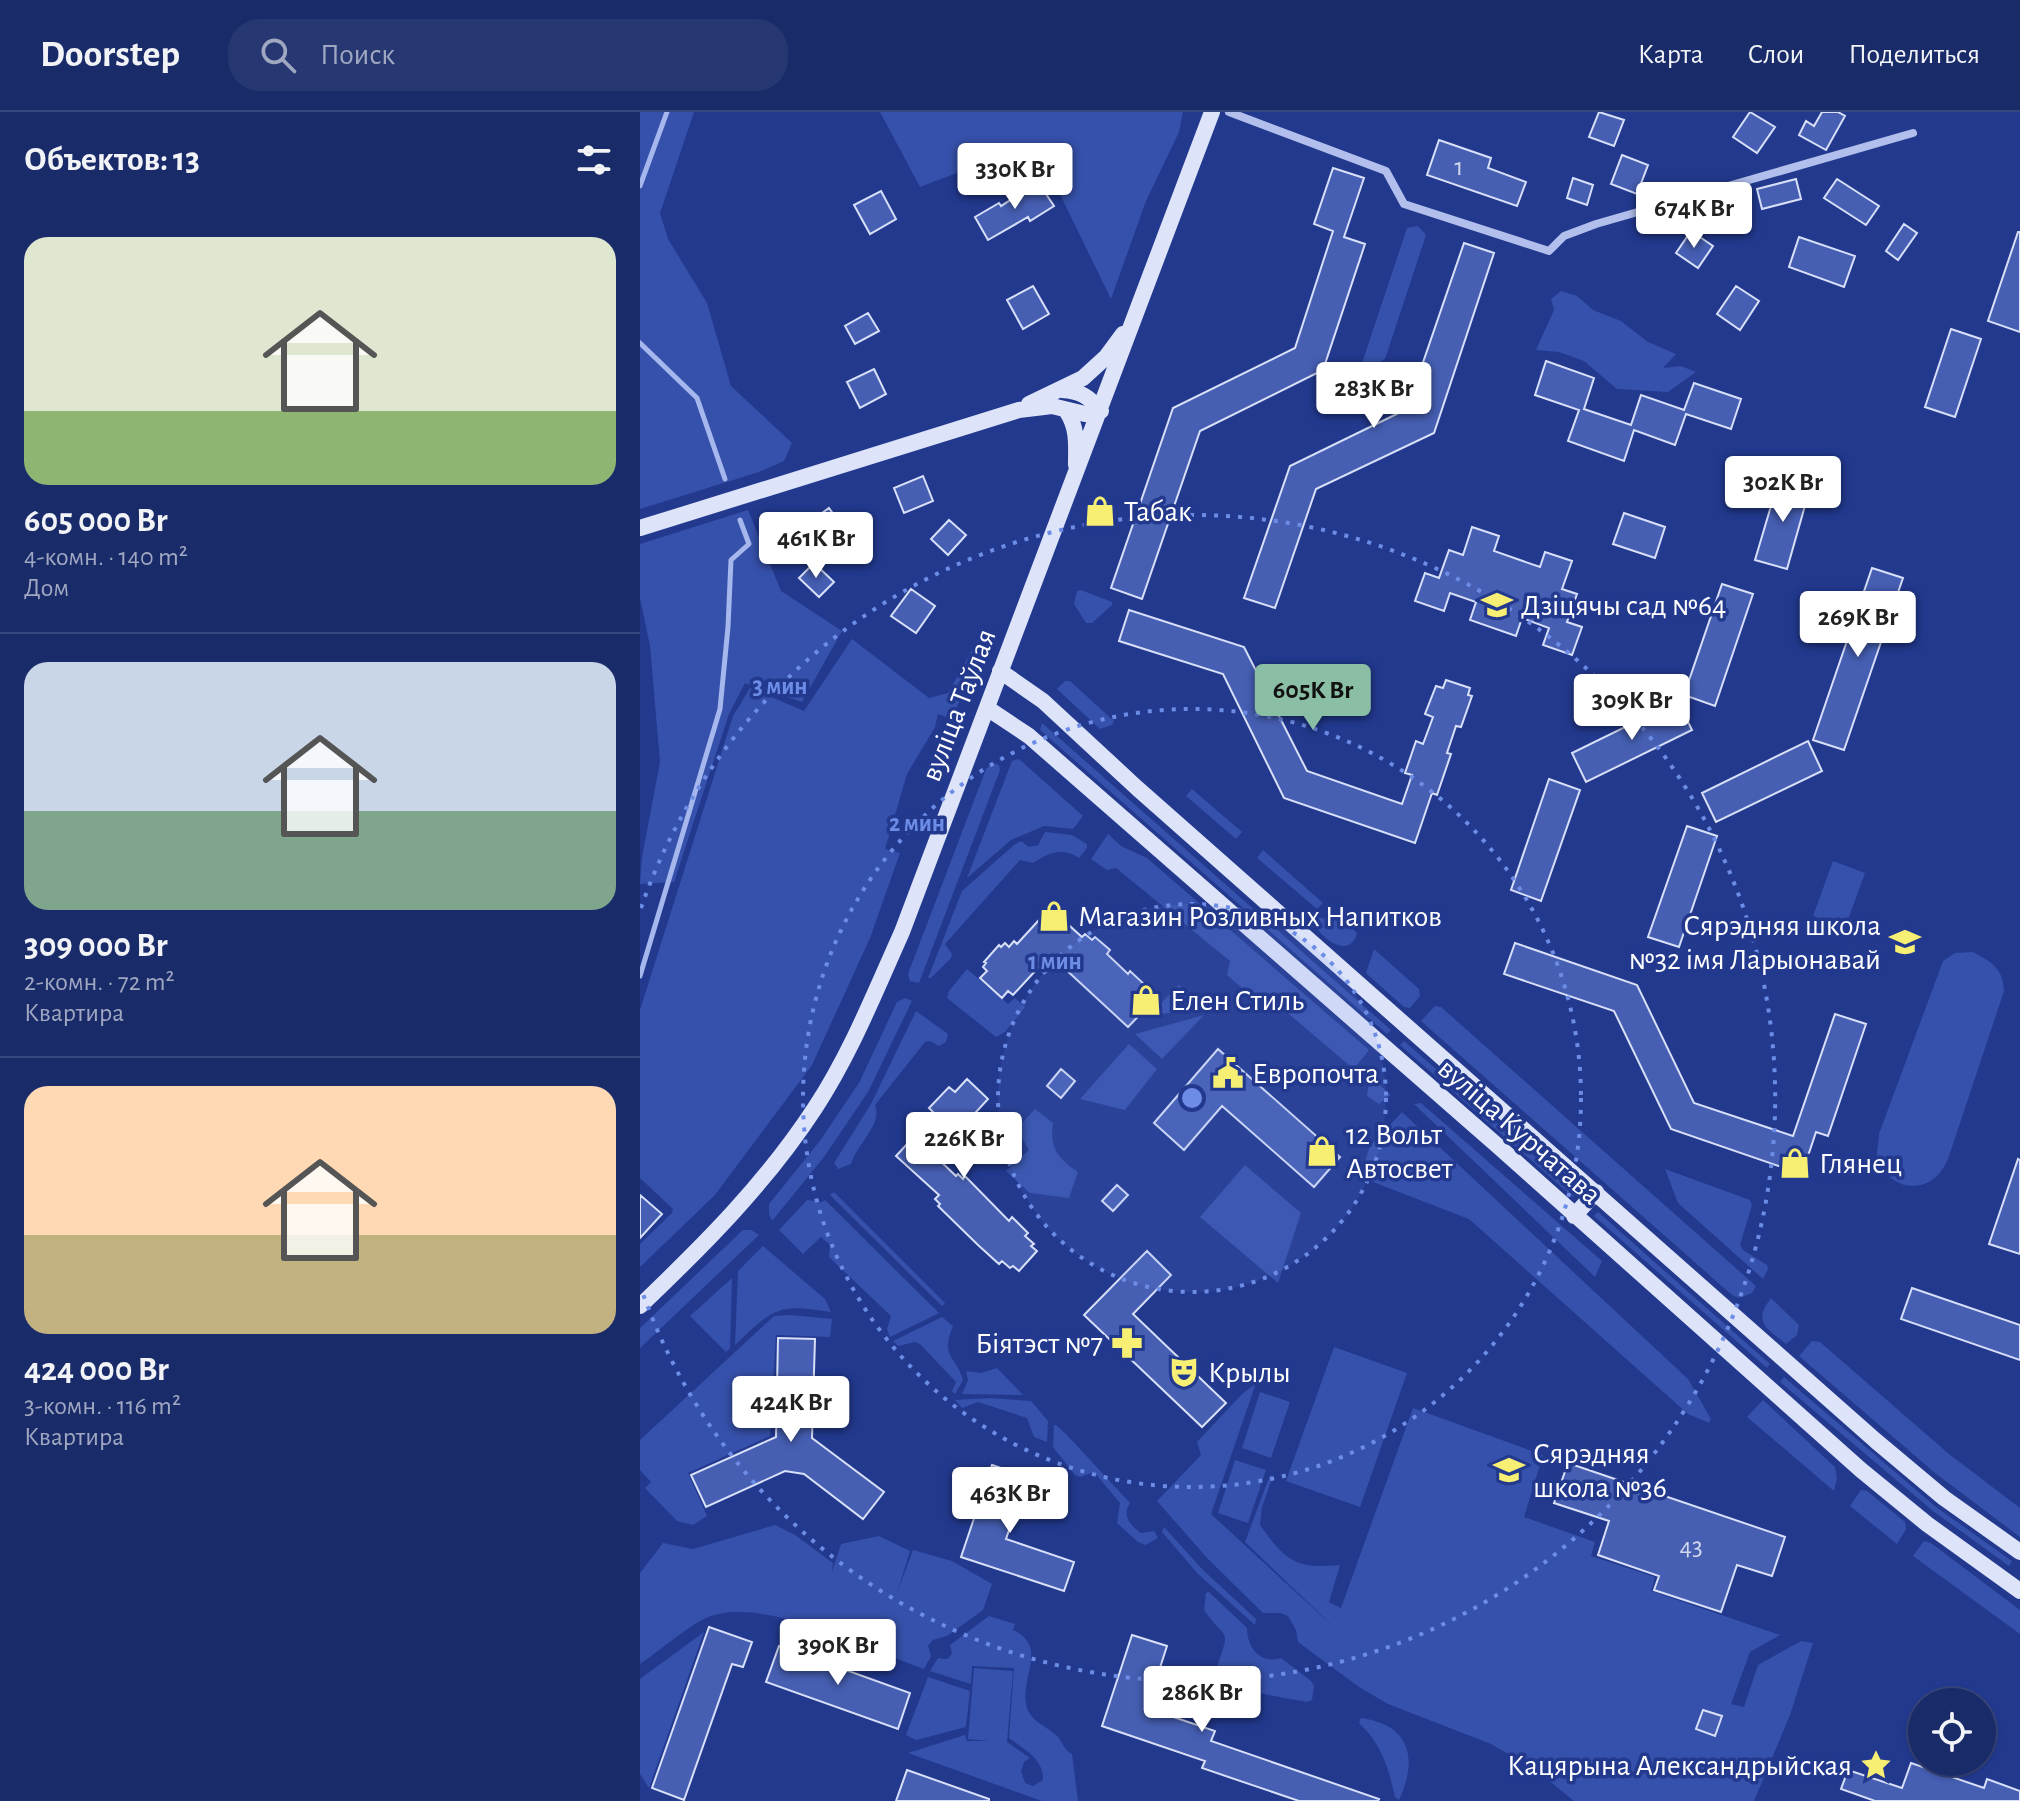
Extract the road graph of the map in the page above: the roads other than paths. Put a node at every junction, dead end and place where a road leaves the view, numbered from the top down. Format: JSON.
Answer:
{"nodes":[{"id":1,"x":1212,"y":112,"type":"edge"},
{"id":2,"x":1229,"y":112,"type":"edge"},
{"id":3,"x":1913,"y":133,"type":"dead end"},
{"id":4,"x":1136,"y":317,"type":"junction"},
{"id":5,"x":1061,"y":390,"type":"junction"},
{"id":6,"x":1019,"y":410,"type":"junction"},
{"id":7,"x":1101,"y":411,"type":"junction"},
{"id":8,"x":1067,"y":412,"type":"junction"},
{"id":9,"x":1076,"y":475,"type":"junction"},
{"id":10,"x":640,"y":528,"type":"edge"},
{"id":11,"x":1000,"y":671,"type":"junction"},
{"id":12,"x":987,"y":708,"type":"junction"},
{"id":13,"x":1596,"y":1192,"type":"junction"},
{"id":14,"x":1574,"y":1216,"type":"junction"},
{"id":15,"x":640,"y":1306,"type":"edge"},
{"id":16,"x":2020,"y":1552,"type":"edge"},
{"id":17,"x":2020,"y":1591,"type":"edge"}],
"edges":[{"from":1,"to":4,"type":"main road","name":"вуліца Таўлая"},
{"from":2,"to":3,"type":"street"},
{"from":4,"to":5,"type":"main road"},
{"from":4,"to":7,"type":"main road","name":"вуліца Таўлая"},
{"from":5,"to":6,"type":"main road"},
{"from":5,"to":7,"type":"main road"},
{"from":6,"to":8,"type":"main road"},
{"from":6,"to":10,"type":"main road"},
{"from":7,"to":8,"type":"main road"},
{"from":7,"to":9,"type":"main road","name":"вуліца Таўлая"},
{"from":8,"to":9,"type":"main road"},
{"from":9,"to":11,"type":"main road","name":"вуліца Таўлая"},
{"from":11,"to":12,"type":"main road","name":"вуліца Таўлая"},
{"from":11,"to":13,"type":"main road","name":"вуліца Курчатава"},
{"from":12,"to":14,"type":"main road","name":"вуліца Курчатава"},
{"from":12,"to":15,"type":"main road","name":"вуліца Таўлая"},
{"from":13,"to":14,"type":"main road"},
{"from":13,"to":16,"type":"main road","name":"вуліца Курчатава"},
{"from":14,"to":17,"type":"main road","name":"вуліца Курчатава"}]}
